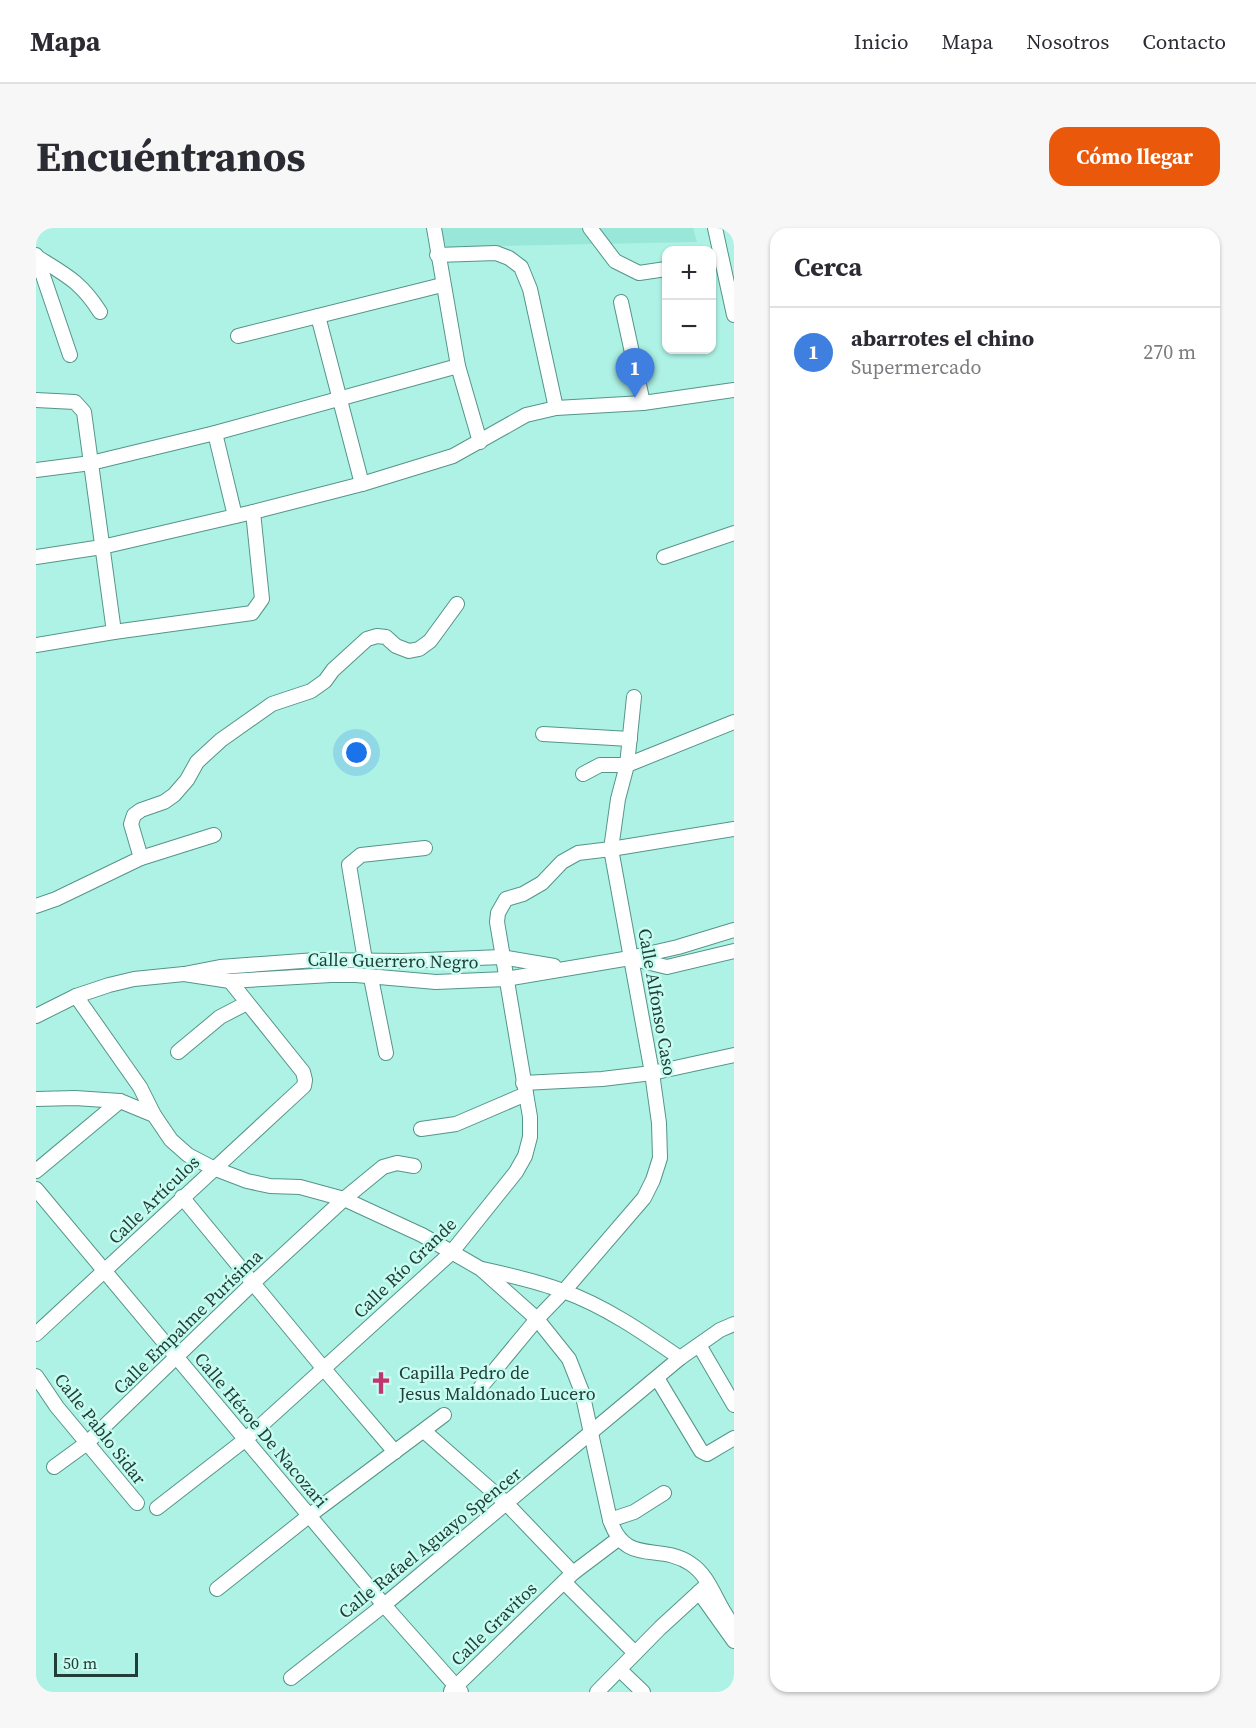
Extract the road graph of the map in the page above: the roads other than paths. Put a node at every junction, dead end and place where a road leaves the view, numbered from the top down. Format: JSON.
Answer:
{"nodes":[{"id":1,"x":434,"y":228,"type":"edge"},
{"id":2,"x":590,"y":228,"type":"edge"},
{"id":3,"x":715,"y":228,"type":"edge"},
{"id":4,"x":437,"y":255,"type":"junction"},
{"id":5,"x":36,"y":256,"type":"edge"},
{"id":6,"x":717,"y":262,"type":"edge"},
{"id":7,"x":662,"y":270,"type":"edge"},
{"id":8,"x":442,"y":285,"type":"junction"},
{"id":9,"x":621,"y":302,"type":"dead end"},
{"id":10,"x":100,"y":312,"type":"dead end"},
{"id":11,"x":734,"y":315,"type":"edge"},
{"id":12,"x":318,"y":316,"type":"junction"},
{"id":13,"x":238,"y":336,"type":"dead end"},
{"id":14,"x":70,"y":355,"type":"dead end"},
{"id":15,"x":458,"y":366,"type":"junction"},
{"id":16,"x":734,"y":390,"type":"edge"},
{"id":17,"x":339,"y":399,"type":"junction"},
{"id":18,"x":36,"y":400,"type":"edge"},
{"id":19,"x":643,"y":403,"type":"junction"},
{"id":20,"x":556,"y":408,"type":"junction"},
{"id":21,"x":214,"y":433,"type":"junction"},
{"id":22,"x":480,"y":442,"type":"junction"},
{"id":23,"x":91,"y":463,"type":"junction"},
{"id":24,"x":36,"y":470,"type":"edge"},
{"id":25,"x":362,"y":484,"type":"junction"},
{"id":26,"x":253,"y":512,"type":"junction"},
{"id":27,"x":235,"y":516,"type":"junction"},
{"id":28,"x":734,"y":533,"type":"edge"},
{"id":29,"x":102,"y":547,"type":"junction"},
{"id":30,"x":36,"y":557,"type":"edge"},
{"id":31,"x":664,"y":557,"type":"dead end"},
{"id":32,"x":456,"y":604,"type":"dead end"},
{"id":33,"x":114,"y":632,"type":"junction"},
{"id":34,"x":36,"y":645,"type":"edge"},
{"id":35,"x":634,"y":697,"type":"dead end"},
{"id":36,"x":734,"y":722,"type":"edge"},
{"id":37,"x":543,"y":734,"type":"dead end"},
{"id":38,"x":630,"y":739,"type":"junction"},
{"id":39,"x":627,"y":765,"type":"junction"},
{"id":40,"x":583,"y":774,"type":"dead end"},
{"id":41,"x":734,"y":829,"type":"edge"},
{"id":42,"x":214,"y":835,"type":"dead end"},
{"id":43,"x":425,"y":848,"type":"dead end"},
{"id":44,"x":611,"y":849,"type":"junction"},
{"id":45,"x":141,"y":858,"type":"junction"},
{"id":46,"x":36,"y":906,"type":"edge"},
{"id":47,"x":734,"y":930,"type":"edge"},
{"id":48,"x":734,"y":951,"type":"edge"},
{"id":49,"x":502,"y":957,"type":"junction"},
{"id":50,"x":630,"y":958,"type":"junction"},
{"id":51,"x":365,"y":960,"type":"junction"},
{"id":52,"x":565,"y":968,"type":"junction"},
{"id":53,"x":184,"y":974,"type":"junction"},
{"id":54,"x":371,"y":978,"type":"junction"},
{"id":55,"x":506,"y":979,"type":"junction"},
{"id":56,"x":230,"y":981,"type":"junction"},
{"id":57,"x":76,"y":996,"type":"junction"},
{"id":58,"x":247,"y":1003,"type":"junction"},
{"id":59,"x":36,"y":1016,"type":"edge"},
{"id":60,"x":178,"y":1052,"type":"dead end"},
{"id":61,"x":386,"y":1053,"type":"dead end"},
{"id":62,"x":734,"y":1055,"type":"edge"},
{"id":63,"x":652,"y":1072,"type":"junction"},
{"id":64,"x":525,"y":1089,"type":"junction"},
{"id":65,"x":36,"y":1099,"type":"edge"},
{"id":66,"x":120,"y":1101,"type":"junction"},
{"id":67,"x":154,"y":1115,"type":"junction"},
{"id":68,"x":421,"y":1129,"type":"dead end"},
{"id":69,"x":414,"y":1166,"type":"dead end"},
{"id":70,"x":213,"y":1168,"type":"junction"},
{"id":71,"x":36,"y":1171,"type":"edge"},
{"id":72,"x":36,"y":1190,"type":"edge"},
{"id":73,"x":182,"y":1197,"type":"junction"},
{"id":74,"x":344,"y":1199,"type":"junction"},
{"id":75,"x":451,"y":1253,"type":"junction"},
{"id":76,"x":481,"y":1269,"type":"junction"},
{"id":77,"x":105,"y":1271,"type":"junction"},
{"id":78,"x":253,"y":1283,"type":"junction"},
{"id":79,"x":564,"y":1291,"type":"junction"},
{"id":80,"x":537,"y":1318,"type":"junction"},
{"id":81,"x":734,"y":1324,"type":"edge"},
{"id":82,"x":36,"y":1334,"type":"edge"},
{"id":83,"x":699,"y":1345,"type":"junction"},
{"id":84,"x":176,"y":1358,"type":"junction"},
{"id":85,"x":680,"y":1358,"type":"junction"},
{"id":86,"x":324,"y":1369,"type":"junction"},
{"id":87,"x":36,"y":1376,"type":"edge"},
{"id":88,"x":657,"y":1378,"type":"junction"},
{"id":89,"x":480,"y":1388,"type":"dead end"},
{"id":90,"x":734,"y":1405,"type":"edge"},
{"id":91,"x":444,"y":1415,"type":"dead end"},
{"id":92,"x":424,"y":1431,"type":"junction"},
{"id":93,"x":591,"y":1432,"type":"junction"},
{"id":94,"x":734,"y":1438,"type":"edge"},
{"id":95,"x":246,"y":1439,"type":"junction"},
{"id":96,"x":87,"y":1443,"type":"junction"},
{"id":97,"x":395,"y":1452,"type":"junction"},
{"id":98,"x":54,"y":1467,"type":"dead end"},
{"id":99,"x":664,"y":1493,"type":"dead end"},
{"id":100,"x":137,"y":1503,"type":"dead end"},
{"id":101,"x":507,"y":1504,"type":"junction"},
{"id":102,"x":157,"y":1508,"type":"dead end"},
{"id":103,"x":310,"y":1515,"type":"junction"},
{"id":104,"x":610,"y":1520,"type":"junction"},
{"id":105,"x":618,"y":1539,"type":"junction"},
{"id":106,"x":568,"y":1578,"type":"junction"},
{"id":107,"x":704,"y":1588,"type":"junction"},
{"id":108,"x":217,"y":1589,"type":"dead end"},
{"id":109,"x":384,"y":1605,"type":"junction"},
{"id":110,"x":734,"y":1626,"type":"edge"},
{"id":111,"x":734,"y":1641,"type":"edge"},
{"id":112,"x":635,"y":1653,"type":"junction"},
{"id":113,"x":620,"y":1670,"type":"junction"},
{"id":114,"x":291,"y":1678,"type":"dead end"},
{"id":115,"x":455,"y":1690,"type":"edge"},
{"id":116,"x":597,"y":1692,"type":"edge"},
{"id":117,"x":643,"y":1692,"type":"edge"}],
"edges":[{"from":1,"to":4,"type":"street"},
{"from":2,"to":7,"type":"street"},
{"from":3,"to":6,"type":"street"},
{"from":4,"to":8,"type":"street"},
{"from":4,"to":20,"type":"street"},
{"from":5,"to":10,"type":"street"},
{"from":5,"to":14,"type":"street"},
{"from":6,"to":11,"type":"street"},
{"from":8,"to":12,"type":"street"},
{"from":8,"to":15,"type":"street"},
{"from":9,"to":19,"type":"street"},
{"from":12,"to":13,"type":"street"},
{"from":12,"to":17,"type":"street"},
{"from":15,"to":17,"type":"street"},
{"from":15,"to":22,"type":"street"},
{"from":16,"to":19,"type":"street"},
{"from":17,"to":21,"type":"street"},
{"from":17,"to":25,"type":"street"},
{"from":18,"to":23,"type":"street"},
{"from":19,"to":20,"type":"street"},
{"from":20,"to":22,"type":"street"},
{"from":21,"to":23,"type":"street"},
{"from":21,"to":27,"type":"street"},
{"from":22,"to":25,"type":"street"},
{"from":23,"to":24,"type":"street"},
{"from":23,"to":29,"type":"street"},
{"from":25,"to":26,"type":"street"},
{"from":26,"to":27,"type":"street"},
{"from":26,"to":33,"type":"street"},
{"from":27,"to":29,"type":"street"},
{"from":28,"to":31,"type":"street"},
{"from":29,"to":30,"type":"street"},
{"from":29,"to":33,"type":"street"},
{"from":32,"to":45,"type":"street"},
{"from":33,"to":34,"type":"street"},
{"from":35,"to":38,"type":"street","name":"Calle Alfonso Caso"},
{"from":36,"to":39,"type":"street"},
{"from":37,"to":38,"type":"street"},
{"from":38,"to":39,"type":"street","name":"Calle Alfonso Caso"},
{"from":39,"to":40,"type":"street"},
{"from":39,"to":44,"type":"street","name":"Calle Alfonso Caso"},
{"from":41,"to":44,"type":"street","name":"Calle Río Grande"},
{"from":42,"to":45,"type":"street"},
{"from":43,"to":51,"type":"street"},
{"from":44,"to":49,"type":"street","name":"Calle Río Grande"},
{"from":44,"to":50,"type":"street","name":"Calle Alfonso Caso"},
{"from":45,"to":46,"type":"street"},
{"from":47,"to":50,"type":"street","name":"Calle Guerrero Negro"},
{"from":48,"to":50,"type":"street"},
{"from":49,"to":51,"type":"street","name":"Calle Guerrero Negro"},
{"from":49,"to":52,"type":"street","name":"Calle Guerrero Negro"},
{"from":49,"to":55,"type":"street","name":"Calle Río Grande"},
{"from":50,"to":52,"type":"street","name":"Calle Guerrero Negro"},
{"from":50,"to":63,"type":"street","name":"Calle Alfonso Caso"},
{"from":51,"to":53,"type":"street","name":"Calle Guerrero Negro"},
{"from":52,"to":55,"type":"street","name":"Calle Guerrero Negro"},
{"from":53,"to":56,"type":"street","name":"Calle Guerrero Negro"},
{"from":53,"to":57,"type":"street","name":"Calle Guerrero Negro"},
{"from":54,"to":55,"type":"street","name":"Calle Guerrero Negro"},
{"from":54,"to":56,"type":"street","name":"Calle Guerrero Negro"},
{"from":54,"to":61,"type":"street"},
{"from":55,"to":64,"type":"street","name":"Calle Río Grande"},
{"from":56,"to":58,"type":"street"},
{"from":57,"to":59,"type":"street","name":"Calle Guerrero Negro"},
{"from":57,"to":67,"type":"street"},
{"from":58,"to":60,"type":"street"},
{"from":58,"to":70,"type":"street","name":"Calle Artículos"},
{"from":62,"to":63,"type":"street"},
{"from":63,"to":64,"type":"street"},
{"from":63,"to":79,"type":"street","name":"Calle Alfonso Caso"},
{"from":64,"to":68,"type":"street"},
{"from":64,"to":75,"type":"street","name":"Calle Río Grande"},
{"from":65,"to":66,"type":"street"},
{"from":66,"to":67,"type":"street"},
{"from":66,"to":71,"type":"street"},
{"from":67,"to":70,"type":"street"},
{"from":69,"to":74,"type":"street","name":"Calle Empalme Purísima"},
{"from":70,"to":73,"type":"street","name":"Calle Artículos"},
{"from":70,"to":74,"type":"street"},
{"from":72,"to":77,"type":"street","name":"Calle Héroe De Nacozari"},
{"from":73,"to":77,"type":"street","name":"Calle Artículos"},
{"from":73,"to":78,"type":"street"},
{"from":74,"to":75,"type":"street"},
{"from":74,"to":78,"type":"street","name":"Calle Empalme Purísima"},
{"from":75,"to":76,"type":"street"},
{"from":75,"to":86,"type":"street","name":"Calle Río Grande"},
{"from":76,"to":79,"type":"street"},
{"from":76,"to":80,"type":"street"},
{"from":77,"to":82,"type":"street","name":"Calle Artículos"},
{"from":77,"to":84,"type":"street","name":"Calle Héroe De Nacozari"},
{"from":78,"to":84,"type":"street","name":"Calle Empalme Purísima"},
{"from":78,"to":86,"type":"street"},
{"from":79,"to":80,"type":"street","name":"Calle Alfonso Caso"},
{"from":79,"to":85,"type":"street"},
{"from":80,"to":89,"type":"street","name":"Calle Alfonso Caso"},
{"from":80,"to":93,"type":"street"},
{"from":81,"to":83,"type":"street","name":"Calle Rafael Aguayo Spencer"},
{"from":83,"to":85,"type":"street","name":"Calle Rafael Aguayo Spencer"},
{"from":83,"to":90,"type":"street"},
{"from":84,"to":95,"type":"street","name":"Calle Héroe De Nacozari"},
{"from":84,"to":96,"type":"street","name":"Calle Empalme Purísima"},
{"from":85,"to":88,"type":"street","name":"Calle Rafael Aguayo Spencer"},
{"from":86,"to":95,"type":"street","name":"Calle Río Grande"},
{"from":86,"to":97,"type":"street"},
{"from":87,"to":96,"type":"street","name":"Calle Pablo Sidar"},
{"from":88,"to":93,"type":"street","name":"Calle Rafael Aguayo Spencer"},
{"from":88,"to":94,"type":"street"},
{"from":91,"to":92,"type":"street"},
{"from":92,"to":97,"type":"street"},
{"from":92,"to":101,"type":"street"},
{"from":93,"to":101,"type":"street","name":"Calle Rafael Aguayo Spencer"},
{"from":93,"to":104,"type":"street"},
{"from":95,"to":102,"type":"street","name":"Calle Río Grande"},
{"from":95,"to":103,"type":"street","name":"Calle Héroe De Nacozari"},
{"from":96,"to":98,"type":"street","name":"Calle Empalme Purísima"},
{"from":96,"to":100,"type":"street","name":"Calle Pablo Sidar"},
{"from":97,"to":103,"type":"street"},
{"from":99,"to":104,"type":"street"},
{"from":101,"to":106,"type":"street"},
{"from":101,"to":109,"type":"street","name":"Calle Rafael Aguayo Spencer"},
{"from":103,"to":108,"type":"street"},
{"from":103,"to":109,"type":"street","name":"Calle Héroe De Nacozari"},
{"from":104,"to":105,"type":"street"},
{"from":105,"to":106,"type":"street","name":"Calle Gravitos"},
{"from":105,"to":107,"type":"street"},
{"from":106,"to":112,"type":"street"},
{"from":106,"to":115,"type":"street","name":"Calle Gravitos"},
{"from":107,"to":110,"type":"street"},
{"from":107,"to":111,"type":"street"},
{"from":107,"to":112,"type":"street"},
{"from":109,"to":114,"type":"street","name":"Calle Rafael Aguayo Spencer"},
{"from":109,"to":115,"type":"street","name":"Calle Héroe De Nacozari"},
{"from":112,"to":113,"type":"street"},
{"from":113,"to":116,"type":"street"},
{"from":113,"to":117,"type":"street"}]}
